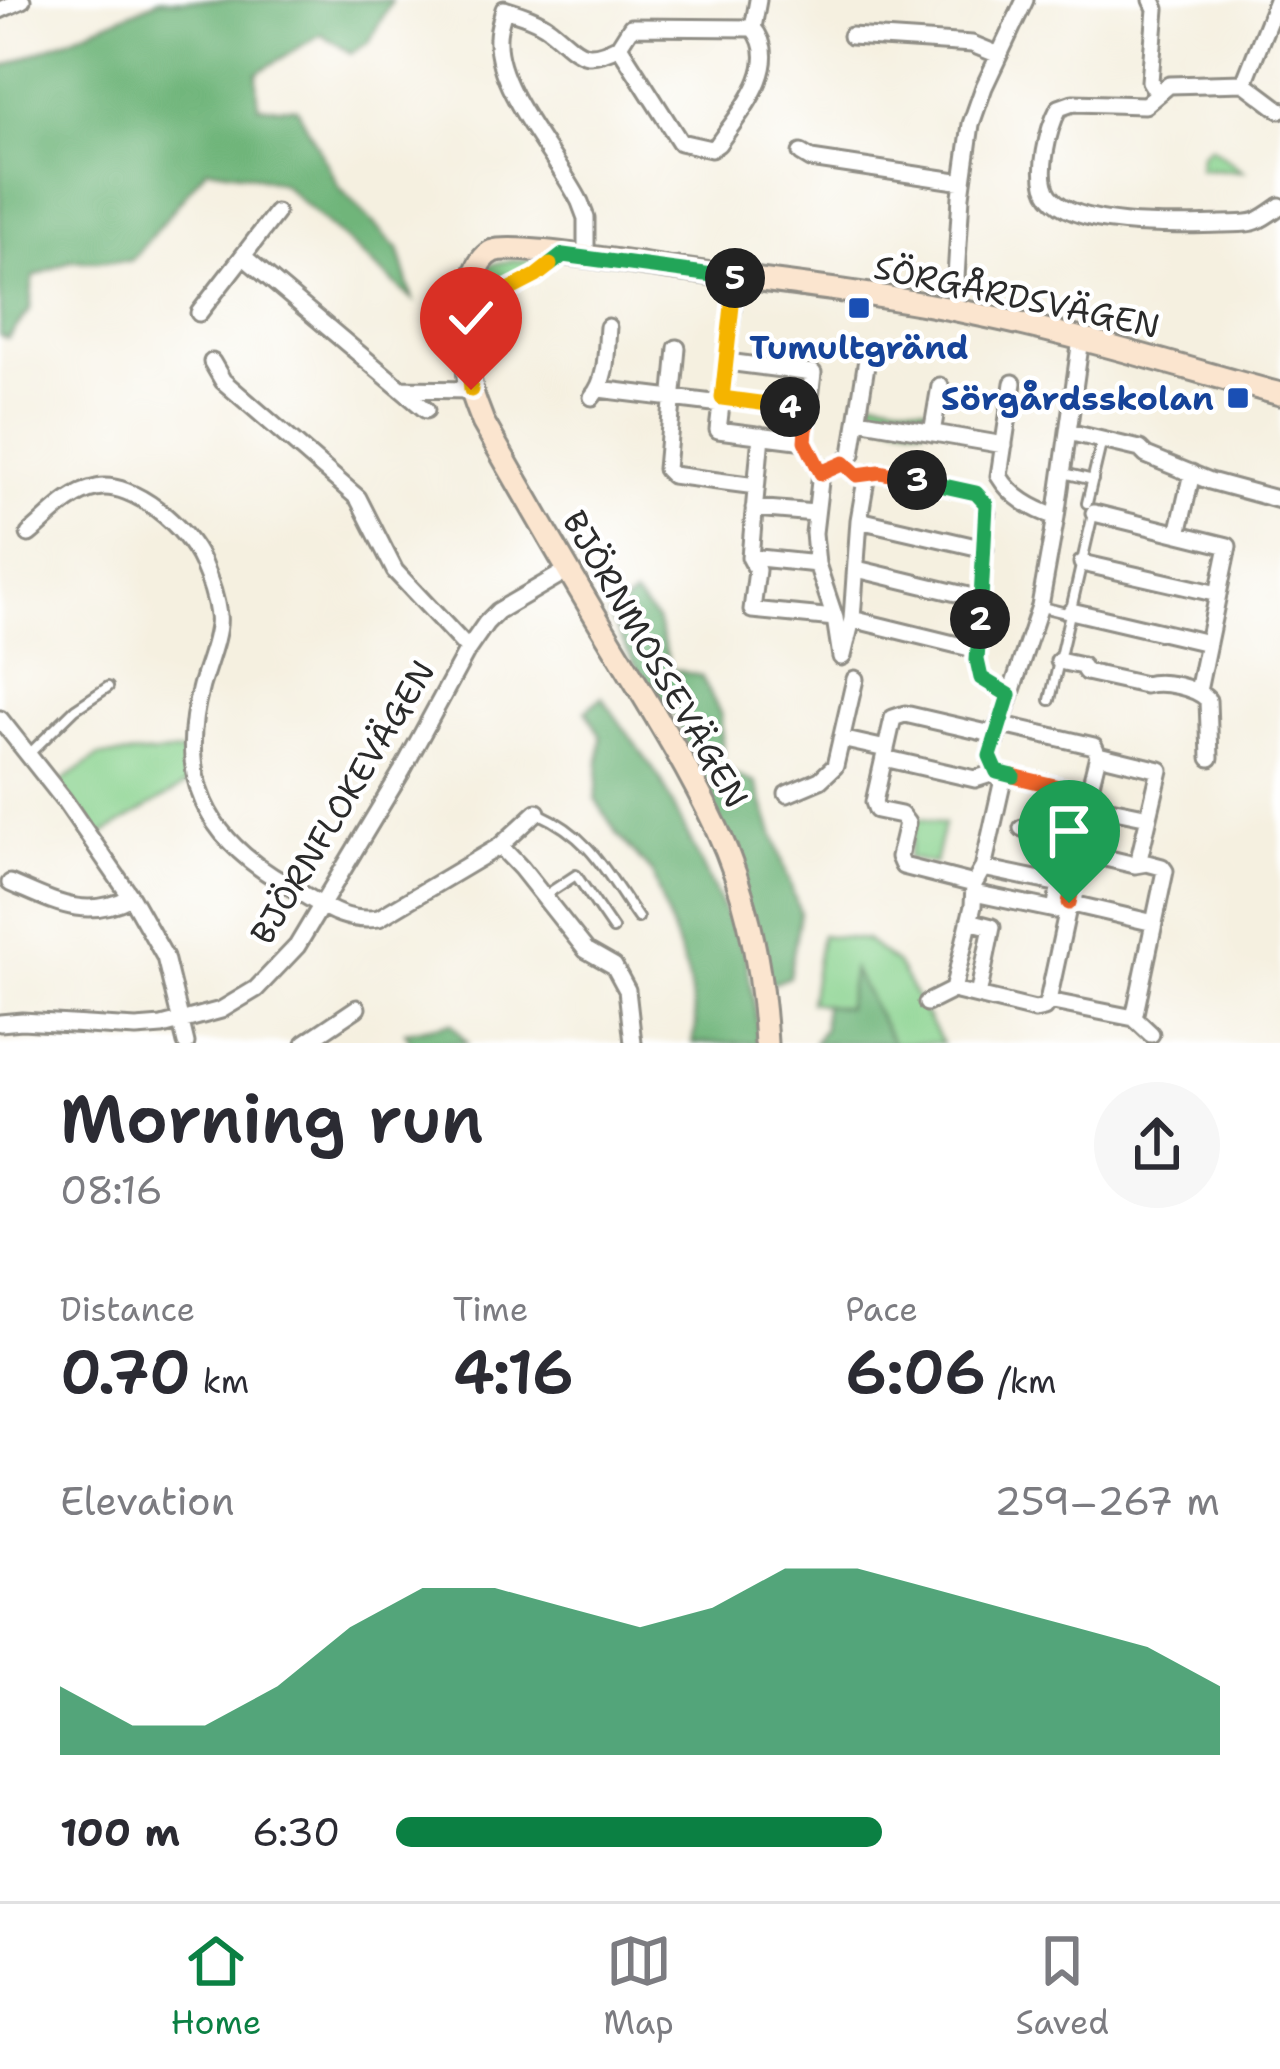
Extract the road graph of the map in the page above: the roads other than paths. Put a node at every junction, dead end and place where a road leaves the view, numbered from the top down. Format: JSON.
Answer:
{"nodes":[{"id":1,"x":22,"y":0,"type":"edge"},
{"id":2,"x":758,"y":0,"type":"edge"},
{"id":3,"x":1025,"y":0,"type":"edge"},
{"id":4,"x":1152,"y":0,"type":"edge"},
{"id":5,"x":1276,"y":8,"type":"edge"},
{"id":6,"x":0,"y":10,"type":"edge"},
{"id":7,"x":753,"y":28,"type":"junction"},
{"id":8,"x":851,"y":36,"type":"dead end"},
{"id":9,"x":619,"y":46,"type":"junction"},
{"id":10,"x":999,"y":55,"type":"junction"},
{"id":11,"x":1244,"y":83,"type":"junction"},
{"id":12,"x":1158,"y":94,"type":"junction"},
{"id":13,"x":1280,"y":110,"type":"edge"},
{"id":14,"x":801,"y":153,"type":"dead end"},
{"id":15,"x":963,"y":182,"type":"junction"},
{"id":16,"x":1280,"y":206,"type":"edge"},
{"id":17,"x":276,"y":213,"type":"dead end"},
{"id":18,"x":243,"y":256,"type":"junction"},
{"id":19,"x":574,"y":256,"type":"junction"},
{"id":20,"x":736,"y":278,"type":"junction"},
{"id":21,"x":472,"y":282,"type":"junction"},
{"id":22,"x":954,"y":310,"type":"junction"},
{"id":23,"x":199,"y":313,"type":"dead end"},
{"id":24,"x":608,"y":327,"type":"dead end"},
{"id":25,"x":1081,"y":339,"type":"junction"},
{"id":26,"x":677,"y":348,"type":"dead end"},
{"id":27,"x":867,"y":359,"type":"dead end"},
{"id":28,"x":212,"y":362,"type":"dead end"},
{"id":29,"x":727,"y":362,"type":"junction"},
{"id":30,"x":1013,"y":383,"type":"dead end"},
{"id":31,"x":940,"y":386,"type":"dead end"},
{"id":32,"x":400,"y":389,"type":"junction"},
{"id":33,"x":471,"y":390,"type":"junction"},
{"id":34,"x":1280,"y":394,"type":"edge"},
{"id":35,"x":673,"y":398,"type":"junction"},
{"id":36,"x":722,"y":401,"type":"junction"},
{"id":37,"x":808,"y":409,"type":"junction"},
{"id":38,"x":426,"y":410,"type":"dead end"},
{"id":39,"x":858,"y":420,"type":"junction"},
{"id":40,"x":1068,"y":432,"type":"junction"},
{"id":41,"x":932,"y":433,"type":"junction"},
{"id":42,"x":761,"y":435,"type":"junction"},
{"id":43,"x":1102,"y":440,"type":"junction"},
{"id":44,"x":805,"y":441,"type":"junction"},
{"id":45,"x":1004,"y":445,"type":"junction"},
{"id":46,"x":844,"y":463,"type":"junction"},
{"id":47,"x":821,"y":473,"type":"junction"},
{"id":48,"x":1062,"y":473,"type":"junction"},
{"id":49,"x":1192,"y":473,"type":"junction"},
{"id":50,"x":867,"y":474,"type":"junction"},
{"id":51,"x":1093,"y":479,"type":"junction"},
{"id":52,"x":756,"y":486,"type":"junction"},
{"id":53,"x":1280,"y":500,"type":"edge"},
{"id":54,"x":754,"y":508,"type":"junction"},
{"id":55,"x":1090,"y":508,"type":"junction"},
{"id":56,"x":815,"y":513,"type":"junction"},
{"id":57,"x":987,"y":513,"type":"joint"},
{"id":58,"x":1056,"y":518,"type":"junction"},
{"id":59,"x":859,"y":520,"type":"junction"},
{"id":60,"x":28,"y":534,"type":"dead end"},
{"id":61,"x":1178,"y":534,"type":"junction"},
{"id":62,"x":985,"y":548,"type":"junction"},
{"id":63,"x":750,"y":557,"type":"junction"},
{"id":64,"x":1082,"y":563,"type":"junction"},
{"id":65,"x":817,"y":564,"type":"junction"},
{"id":66,"x":856,"y":569,"type":"junction"},
{"id":67,"x":568,"y":570,"type":"junction"},
{"id":68,"x":1218,"y":594,"type":"junction"},
{"id":69,"x":981,"y":598,"type":"junction"},
{"id":70,"x":1040,"y":606,"type":"junction"},
{"id":71,"x":1070,"y":613,"type":"junction"},
{"id":72,"x":843,"y":619,"type":"junction"},
{"id":73,"x":1208,"y":643,"type":"junction"},
{"id":74,"x":468,"y":649,"type":"junction"},
{"id":75,"x":978,"y":650,"type":"junction"},
{"id":76,"x":1059,"y":661,"type":"junction"},
{"id":77,"x":855,"y":679,"type":"dead end"},
{"id":78,"x":108,"y":687,"type":"dead end"},
{"id":79,"x":1198,"y":692,"type":"junction"},
{"id":80,"x":1009,"y":695,"type":"junction"},
{"id":81,"x":1050,"y":700,"type":"dead end"},
{"id":82,"x":0,"y":719,"type":"edge"},
{"id":83,"x":998,"y":729,"type":"junction"},
{"id":84,"x":841,"y":739,"type":"junction"},
{"id":85,"x":885,"y":753,"type":"junction"},
{"id":86,"x":29,"y":754,"type":"junction"},
{"id":87,"x":1098,"y":755,"type":"junction"},
{"id":88,"x":1210,"y":758,"type":"dead end"},
{"id":89,"x":997,"y":772,"type":"junction"},
{"id":90,"x":787,"y":794,"type":"dead end"},
{"id":91,"x":1087,"y":799,"type":"junction"},
{"id":92,"x":537,"y":812,"type":"joint"},
{"id":93,"x":1149,"y":817,"type":"junction"},
{"id":94,"x":1022,"y":828,"type":"dead end"},
{"id":95,"x":500,"y":846,"type":"junction"},
{"id":96,"x":1078,"y":848,"type":"junction"},
{"id":97,"x":1141,"y":864,"type":"junction"},
{"id":98,"x":983,"y":868,"type":"junction"},
{"id":99,"x":10,"y":883,"type":"dead end"},
{"id":100,"x":974,"y":889,"type":"junction"},
{"id":101,"x":544,"y":896,"type":"junction"},
{"id":102,"x":131,"y":897,"type":"junction"},
{"id":103,"x":1063,"y":902,"type":"junction"},
{"id":104,"x":322,"y":903,"type":"junction"},
{"id":105,"x":638,"y":918,"type":"dead end"},
{"id":106,"x":969,"y":921,"type":"junction"},
{"id":107,"x":1154,"y":923,"type":"junction"},
{"id":108,"x":613,"y":929,"type":"dead end"},
{"id":109,"x":952,"y":990,"type":"junction"},
{"id":110,"x":978,"y":996,"type":"junction"},
{"id":111,"x":1048,"y":1001,"type":"junction"},
{"id":112,"x":927,"y":1003,"type":"dead end"},
{"id":113,"x":357,"y":1008,"type":"dead end"},
{"id":114,"x":1134,"y":1018,"type":"junction"},
{"id":115,"x":0,"y":1023,"type":"edge"},
{"id":116,"x":182,"y":1023,"type":"junction"},
{"id":117,"x":1151,"y":1034,"type":"dead end"},
{"id":118,"x":186,"y":1043,"type":"edge"},
{"id":119,"x":305,"y":1043,"type":"edge"},
{"id":120,"x":632,"y":1043,"type":"edge"},
{"id":121,"x":766,"y":1043,"type":"edge"}],
"edges":[{"from":1,"to":6,"type":"street"},
{"from":2,"to":7,"type":"street"},
{"from":3,"to":10,"type":"street"},
{"from":4,"to":12,"type":"street"},
{"from":5,"to":11,"type":"street"},
{"from":7,"to":9,"type":"street"},
{"from":7,"to":9,"type":"street"},
{"from":8,"to":10,"type":"street"},
{"from":9,"to":19,"type":"street"},
{"from":10,"to":15,"type":"street"},
{"from":11,"to":12,"type":"street"},
{"from":11,"to":13,"type":"street"},
{"from":12,"to":16,"type":"street"},
{"from":14,"to":15,"type":"street"},
{"from":15,"to":22,"type":"street"},
{"from":17,"to":18,"type":"street"},
{"from":18,"to":23,"type":"street"},
{"from":18,"to":32,"type":"street"},
{"from":19,"to":20,"type":"street","name":"SÖRGÅRDSVÄGEN"},
{"from":19,"to":21,"type":"lane"},
{"from":19,"to":21,"type":"street","name":"SÖRGÅRDSVÄGEN"},
{"from":20,"to":22,"type":"street","name":"SÖRGÅRDSVÄGEN"},
{"from":20,"to":29,"type":"street"},
{"from":21,"to":33,"type":"street","name":"BJÖRNMOSSEVÄGEN"},
{"from":22,"to":25,"type":"street","name":"SÖRGÅRDSVÄGEN"},
{"from":24,"to":35,"type":"street"},
{"from":25,"to":34,"type":"street","name":"SÖRGÅRDSVÄGEN"},
{"from":25,"to":40,"type":"street"},
{"from":26,"to":35,"type":"street"},
{"from":27,"to":39,"type":"street"},
{"from":28,"to":74,"type":"street"},
{"from":29,"to":36,"type":"street"},
{"from":29,"to":37,"type":"street"},
{"from":30,"to":45,"type":"street"},
{"from":31,"to":41,"type":"street"},
{"from":32,"to":33,"type":"street"},
{"from":32,"to":38,"type":"street"},
{"from":33,"to":67,"type":"street","name":"BJÖRNMOSSEVÄGEN"},
{"from":35,"to":36,"type":"street"},
{"from":35,"to":52,"type":"street"},
{"from":36,"to":37,"type":"lane"},
{"from":36,"to":42,"type":"street"},
{"from":37,"to":44,"type":"street"},
{"from":39,"to":41,"type":"street"},
{"from":39,"to":46,"type":"street"},
{"from":40,"to":43,"type":"street"},
{"from":40,"to":48,"type":"street"},
{"from":41,"to":45,"type":"street"},
{"from":42,"to":44,"type":"street"},
{"from":42,"to":52,"type":"street"},
{"from":43,"to":49,"type":"street"},
{"from":43,"to":51,"type":"lane"},
{"from":44,"to":47,"type":"street"},
{"from":45,"to":58,"type":"street"},
{"from":46,"to":47,"type":"street"},
{"from":46,"to":50,"type":"street"},
{"from":47,"to":56,"type":"street"},
{"from":48,"to":51,"type":"lane"},
{"from":48,"to":58,"type":"street"},
{"from":49,"to":53,"type":"street"},
{"from":49,"to":61,"type":"street"},
{"from":50,"to":57,"type":"street"},
{"from":50,"to":59,"type":"street"},
{"from":51,"to":55,"type":"lane"},
{"from":52,"to":54,"type":"street"},
{"from":54,"to":56,"type":"street"},
{"from":54,"to":63,"type":"street"},
{"from":55,"to":61,"type":"street"},
{"from":55,"to":64,"type":"lane"},
{"from":56,"to":65,"type":"street"},
{"from":57,"to":62,"type":"lane"},
{"from":58,"to":70,"type":"street"},
{"from":59,"to":62,"type":"street"},
{"from":59,"to":66,"type":"street"},
{"from":60,"to":104,"type":"street"},
{"from":61,"to":68,"type":"street"},
{"from":62,"to":69,"type":"lane"},
{"from":63,"to":65,"type":"street"},
{"from":63,"to":72,"type":"street"},
{"from":64,"to":68,"type":"street"},
{"from":64,"to":71,"type":"lane"},
{"from":65,"to":72,"type":"street"},
{"from":66,"to":69,"type":"street"},
{"from":66,"to":72,"type":"street"},
{"from":67,"to":74,"type":"street","name":"BJÖRNFLOKEVÄGEN"},
{"from":67,"to":121,"type":"street","name":"BJÖRNMOSSEVÄGEN"},
{"from":68,"to":73,"type":"street"},
{"from":69,"to":75,"type":"lane"},
{"from":70,"to":71,"type":"lane"},
{"from":70,"to":80,"type":"street"},
{"from":71,"to":73,"type":"street"},
{"from":71,"to":76,"type":"lane"},
{"from":72,"to":75,"type":"street"},
{"from":73,"to":79,"type":"street"},
{"from":74,"to":104,"type":"street","name":"BJÖRNFLOKEVÄGEN"},
{"from":75,"to":80,"type":"lane"},
{"from":76,"to":79,"type":"street"},
{"from":76,"to":81,"type":"lane"},
{"from":77,"to":84,"type":"street"},
{"from":78,"to":86,"type":"lane"},
{"from":79,"to":88,"type":"street"},
{"from":80,"to":83,"type":"street"},
{"from":82,"to":86,"type":"street"},
{"from":83,"to":85,"type":"street"},
{"from":83,"to":87,"type":"street"},
{"from":83,"to":89,"type":"street"},
{"from":84,"to":85,"type":"street"},
{"from":84,"to":90,"type":"street"},
{"from":85,"to":89,"type":"street"},
{"from":85,"to":100,"type":"street"},
{"from":86,"to":102,"type":"street"},
{"from":87,"to":91,"type":"street"},
{"from":87,"to":93,"type":"street"},
{"from":89,"to":91,"type":"street"},
{"from":89,"to":98,"type":"street"},
{"from":91,"to":93,"type":"street"},
{"from":91,"to":96,"type":"street"},
{"from":92,"to":95,"type":"street"},
{"from":92,"to":105,"type":"lane"},
{"from":93,"to":97,"type":"street"},
{"from":94,"to":96,"type":"street"},
{"from":95,"to":101,"type":"street"},
{"from":95,"to":104,"type":"street"},
{"from":96,"to":97,"type":"street"},
{"from":96,"to":103,"type":"street"},
{"from":97,"to":107,"type":"street"},
{"from":98,"to":100,"type":"street"},
{"from":98,"to":103,"type":"street"},
{"from":99,"to":102,"type":"street"},
{"from":100,"to":103,"type":"street"},
{"from":100,"to":106,"type":"street"},
{"from":101,"to":108,"type":"lane"},
{"from":101,"to":120,"type":"street"},
{"from":102,"to":116,"type":"street"},
{"from":103,"to":107,"type":"street"},
{"from":103,"to":111,"type":"street"},
{"from":104,"to":116,"type":"street","name":"BJÖRNFLOKEVÄGEN"},
{"from":106,"to":109,"type":"street"},
{"from":106,"to":110,"type":"street"},
{"from":107,"to":114,"type":"street"},
{"from":109,"to":110,"type":"street"},
{"from":109,"to":112,"type":"street"},
{"from":110,"to":111,"type":"street"},
{"from":111,"to":114,"type":"street"},
{"from":113,"to":119,"type":"street"},
{"from":114,"to":117,"type":"street"},
{"from":115,"to":116,"type":"street","name":"BJÖRNFLOKEVÄGEN"},
{"from":116,"to":118,"type":"street"}]}
